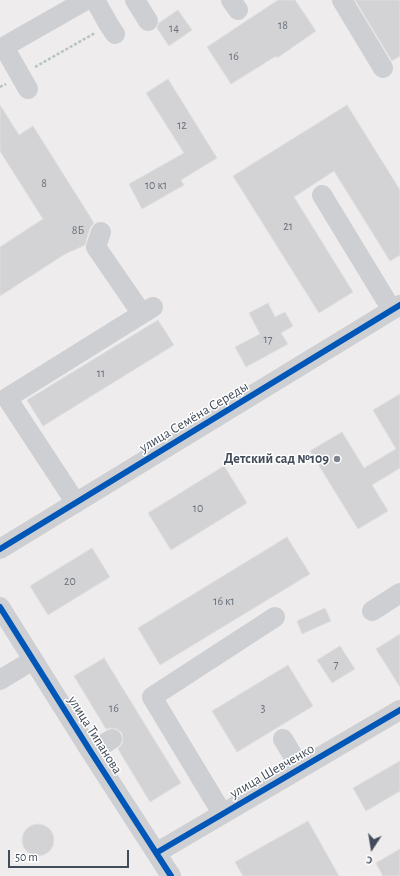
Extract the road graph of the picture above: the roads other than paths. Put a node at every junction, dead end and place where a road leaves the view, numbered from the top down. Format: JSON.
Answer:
{"nodes":[{"id":1,"x":86,"y":0,"type":"edge"},
{"id":2,"x":95,"y":0,"type":"edge"},
{"id":3,"x":135,"y":0,"type":"edge"},
{"id":4,"x":342,"y":0,"type":"edge"},
{"id":5,"x":148,"y":21,"type":"dead end"},
{"id":6,"x":112,"y":29,"type":"road end"},
{"id":7,"x":2,"y":48,"type":"edge"},
{"id":8,"x":383,"y":68,"type":"dead end"},
{"id":9,"x":24,"y":82,"type":"road end"},
{"id":10,"x":322,"y":196,"type":"dead end"},
{"id":11,"x":101,"y":232,"type":"dead end"},
{"id":12,"x":396,"y":308,"type":"edge"},
{"id":13,"x":76,"y":503,"type":"junction"},
{"id":14,"x":0,"y":549,"type":"edge"},
{"id":15,"x":400,"y":593,"type":"edge"},
{"id":16,"x":0,"y":607,"type":"edge"},
{"id":17,"x":372,"y":611,"type":"dead end"},
{"id":18,"x":276,"y":617,"type":"dead end"},
{"id":19,"x":33,"y":660,"type":"junction"},
{"id":20,"x":0,"y":680,"type":"edge"},
{"id":21,"x":400,"y":710,"type":"edge"},
{"id":22,"x":112,"y":739,"type":"dead end"},
{"id":23,"x":283,"y":739,"type":"dead end"},
{"id":24,"x":91,"y":752,"type":"junction"},
{"id":25,"x":300,"y":768,"type":"junction"},
{"id":26,"x":222,"y":813,"type":"junction"},
{"id":27,"x":156,"y":852,"type":"junction"},
{"id":28,"x":171,"y":876,"type":"edge"}],
"edges":[{"from":1,"to":7,"type":"street"},
{"from":2,"to":6,"type":"street"},
{"from":3,"to":5,"type":"street"},
{"from":4,"to":8,"type":"street"},
{"from":7,"to":9,"type":"street"},
{"from":10,"to":12,"type":"street"},
{"from":11,"to":13,"type":"street"},
{"from":12,"to":13,"type":"street","name":"улица Семёна Середы"},
{"from":13,"to":14,"type":"street","name":"улица Семёна Середы"},
{"from":15,"to":17,"type":"street"},
{"from":16,"to":19,"type":"street","name":"улица Типанова"},
{"from":18,"to":26,"type":"street"},
{"from":19,"to":20,"type":"street"},
{"from":19,"to":24,"type":"street","name":"улица Типанова"},
{"from":21,"to":25,"type":"street","name":"улица Шевченко"},
{"from":22,"to":24,"type":"street"},
{"from":23,"to":25,"type":"street"},
{"from":24,"to":27,"type":"street","name":"улица Типанова"},
{"from":25,"to":26,"type":"street","name":"улица Шевченко"},
{"from":26,"to":27,"type":"street","name":"улица Шевченко"},
{"from":27,"to":28,"type":"street","name":"улица Типанова"}]}
